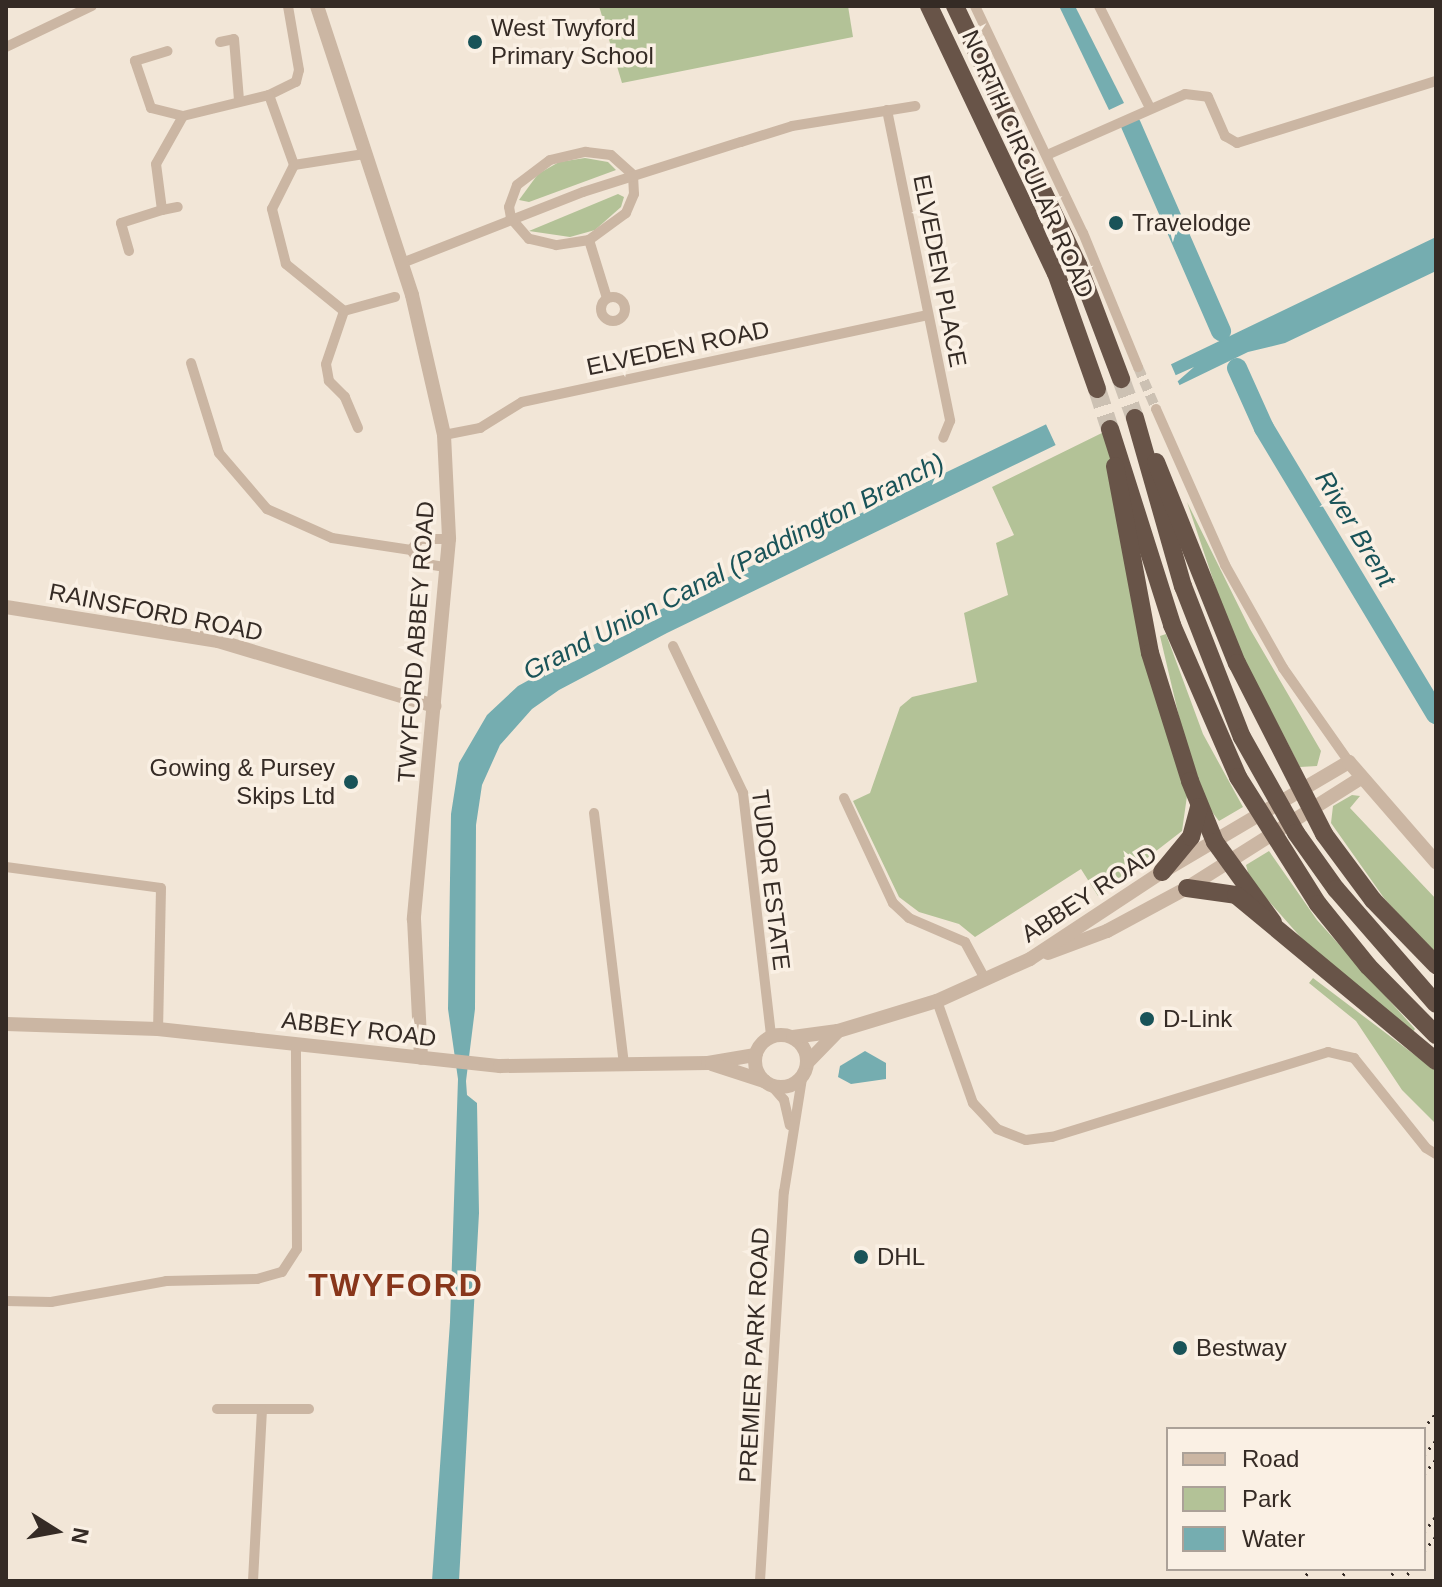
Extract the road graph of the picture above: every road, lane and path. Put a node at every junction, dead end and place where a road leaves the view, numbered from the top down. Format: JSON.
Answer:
{"nodes":[{"id":1,"x":92,"y":6,"type":"edge"},
{"id":2,"x":288,"y":6,"type":"edge"},
{"id":3,"x":317,"y":6,"type":"edge"},
{"id":4,"x":929,"y":6,"type":"edge"},
{"id":5,"x":955,"y":6,"type":"edge"},
{"id":6,"x":975,"y":6,"type":"edge"},
{"id":7,"x":1099,"y":6,"type":"edge"},
{"id":8,"x":220,"y":42,"type":"dead end"},
{"id":9,"x":6,"y":47,"type":"edge"},
{"id":10,"x":168,"y":51,"type":"dead end"},
{"id":11,"x":1436,"y":81,"type":"edge"},
{"id":12,"x":269,"y":95,"type":"junction"},
{"id":13,"x":239,"y":100,"type":"junction"},
{"id":14,"x":915,"y":106,"type":"dead end"},
{"id":15,"x":1150,"y":108,"type":"junction"},
{"id":16,"x":887,"y":110,"type":"junction"},
{"id":17,"x":183,"y":116,"type":"junction"},
{"id":18,"x":364,"y":154,"type":"junction"},
{"id":19,"x":1047,"y":155,"type":"junction"},
{"id":20,"x":294,"y":165,"type":"junction"},
{"id":21,"x":633,"y":175,"type":"junction"},
{"id":22,"x":178,"y":207,"type":"dead end"},
{"id":23,"x":162,"y":210,"type":"junction"},
{"id":24,"x":511,"y":218,"type":"junction"},
{"id":25,"x":589,"y":240,"type":"junction"},
{"id":26,"x":129,"y":251,"type":"dead end"},
{"id":27,"x":402,"y":263,"type":"junction"},
{"id":28,"x":395,"y":297,"type":"dead end"},
{"id":29,"x":607,"y":298,"type":"dead end"},
{"id":30,"x":344,"y":311,"type":"junction"},
{"id":31,"x":928,"y":315,"type":"junction"},
{"id":32,"x":191,"y":363,"type":"dead end"},
{"id":33,"x":1138,"y":367,"type":"tunnel mouth"},
{"id":34,"x":1121,"y":379,"type":"tunnel mouth"},
{"id":35,"x":1097,"y":389,"type":"tunnel mouth"},
{"id":36,"x":1156,"y":409,"type":"tunnel mouth"},
{"id":37,"x":358,"y":428,"type":"dead end"},
{"id":38,"x":444,"y":435,"type":"junction"},
{"id":39,"x":943,"y":438,"type":"dead end"},
{"id":40,"x":449,"y":539,"type":"junction"},
{"id":41,"x":411,"y":550,"type":"junction"},
{"id":42,"x":446,"y":567,"type":"junction"},
{"id":43,"x":6,"y":607,"type":"edge"},
{"id":44,"x":673,"y":646,"type":"dead end"},
{"id":45,"x":434,"y":706,"type":"junction"},
{"id":46,"x":1349,"y":762,"type":"junction"},
{"id":47,"x":1361,"y":778,"type":"junction"},
{"id":48,"x":1294,"y":794,"type":"junction"},
{"id":49,"x":844,"y":798,"type":"dead end"},
{"id":50,"x":1199,"y":806,"type":"junction"},
{"id":51,"x":594,"y":813,"type":"dead end"},
{"id":52,"x":1305,"y":813,"type":"junction"},
{"id":53,"x":1221,"y":838,"type":"junction"},
{"id":54,"x":1234,"y":858,"type":"junction"},
{"id":55,"x":1436,"y":862,"type":"edge"},
{"id":56,"x":6,"y":867,"type":"edge"},
{"id":57,"x":1162,"y":872,"type":"junction"},
{"id":58,"x":1187,"y":888,"type":"junction"},
{"id":59,"x":1273,"y":922,"type":"junction"},
{"id":60,"x":1030,"y":959,"type":"junction"},
{"id":61,"x":1436,"y":965,"type":"edge"},
{"id":62,"x":985,"y":979,"type":"junction"},
{"id":63,"x":937,"y":1001,"type":"junction"},
{"id":64,"x":1436,"y":1004,"type":"edge"},
{"id":65,"x":6,"y":1024,"type":"edge"},
{"id":66,"x":158,"y":1029,"type":"junction"},
{"id":67,"x":838,"y":1031,"type":"junction"},
{"id":68,"x":1436,"y":1035,"type":"edge"},
{"id":69,"x":771,"y":1036,"type":"junction"},
{"id":70,"x":793,"y":1037,"type":"junction"},
{"id":71,"x":296,"y":1044,"type":"junction"},
{"id":72,"x":755,"y":1055,"type":"junction"},
{"id":73,"x":421,"y":1058,"type":"junction"},
{"id":74,"x":1436,"y":1061,"type":"edge"},
{"id":75,"x":808,"y":1062,"type":"junction"},
{"id":76,"x":708,"y":1063,"type":"junction"},
{"id":77,"x":624,"y":1065,"type":"junction"},
{"id":78,"x":802,"y":1078,"type":"junction"},
{"id":79,"x":767,"y":1083,"type":"junction"},
{"id":80,"x":791,"y":1131,"type":"junction"},
{"id":81,"x":1436,"y":1154,"type":"edge"},
{"id":82,"x":6,"y":1301,"type":"edge"},
{"id":83,"x":217,"y":1409,"type":"dead end"},
{"id":84,"x":309,"y":1409,"type":"dead end"},
{"id":85,"x":262,"y":1410,"type":"junction"},
{"id":86,"x":253,"y":1581,"type":"edge"},
{"id":87,"x":760,"y":1581,"type":"edge"}],
"edges":[{"from":1,"to":9,"type":"street"},
{"from":2,"to":12,"type":"street"},
{"from":3,"to":18,"type":"street","name":"TWYFORD ABBEY ROAD"},
{"from":4,"to":35,"type":"highway","name":"NORTH CIRCULAR ROAD"},
{"from":5,"to":34,"type":"highway","name":"NORTH CIRCULAR ROAD"},
{"from":6,"to":19,"type":"street"},
{"from":7,"to":15,"type":"street"},
{"from":8,"to":13,"type":"street"},
{"from":10,"to":17,"type":"street"},
{"from":11,"to":15,"type":"street"},
{"from":12,"to":13,"type":"street"},
{"from":12,"to":20,"type":"street"},
{"from":13,"to":17,"type":"street"},
{"from":14,"to":16,"type":"street"},
{"from":15,"to":19,"type":"street"},
{"from":16,"to":21,"type":"street"},
{"from":16,"to":31,"type":"street","name":"ELVEDEN PLACE"},
{"from":17,"to":23,"type":"street"},
{"from":18,"to":20,"type":"street"},
{"from":18,"to":27,"type":"street","name":"TWYFORD ABBEY ROAD"},
{"from":19,"to":33,"type":"street"},
{"from":20,"to":30,"type":"street"},
{"from":21,"to":24,"type":"street"},
{"from":21,"to":24,"type":"street"},
{"from":21,"to":25,"type":"street"},
{"from":22,"to":23,"type":"street"},
{"from":23,"to":26,"type":"street"},
{"from":24,"to":25,"type":"street"},
{"from":24,"to":27,"type":"street"},
{"from":25,"to":29,"type":"street"},
{"from":27,"to":38,"type":"street","name":"TWYFORD ABBEY ROAD"},
{"from":28,"to":30,"type":"street"},
{"from":30,"to":37,"type":"street"},
{"from":31,"to":38,"type":"street","name":"ELVEDEN ROAD"},
{"from":31,"to":39,"type":"street","name":"ELVEDEN PLACE"},
{"from":32,"to":41,"type":"street"},
{"from":36,"to":46,"type":"street"},
{"from":38,"to":40,"type":"street","name":"TWYFORD ABBEY ROAD"},
{"from":40,"to":41,"type":"street"},
{"from":40,"to":42,"type":"street","name":"TWYFORD ABBEY ROAD"},
{"from":41,"to":42,"type":"street"},
{"from":42,"to":45,"type":"street","name":"TWYFORD ABBEY ROAD"},
{"from":43,"to":45,"type":"street","name":"RAINSFORD ROAD"},
{"from":44,"to":69,"type":"street","name":"TUDOR ESTATE"},
{"from":45,"to":73,"type":"street","name":"TWYFORD ABBEY ROAD"},
{"from":46,"to":47,"type":"street"},
{"from":46,"to":48,"type":"street","name":"ABBEY ROAD"},
{"from":47,"to":52,"type":"street","name":"ABBEY ROAD"},
{"from":47,"to":55,"type":"street"},
{"from":48,"to":52,"type":"highway"},
{"from":48,"to":53,"type":"street","name":"ABBEY ROAD"},
{"from":48,"to":64,"type":"highway"},
{"from":49,"to":62,"type":"street"},
{"from":50,"to":53,"type":"highway"},
{"from":50,"to":57,"type":"highway"},
{"from":50,"to":68,"type":"highway"},
{"from":51,"to":77,"type":"street"},
{"from":52,"to":54,"type":"street","name":"ABBEY ROAD"},
{"from":52,"to":61,"type":"highway"},
{"from":53,"to":54,"type":"highway"},
{"from":53,"to":57,"type":"street","name":"ABBEY ROAD"},
{"from":54,"to":58,"type":"street","name":"ABBEY ROAD"},
{"from":54,"to":59,"type":"highway"},
{"from":56,"to":66,"type":"street"},
{"from":57,"to":60,"type":"street","name":"ABBEY ROAD"},
{"from":58,"to":59,"type":"highway"},
{"from":58,"to":60,"type":"street","name":"ABBEY ROAD"},
{"from":59,"to":74,"type":"highway"},
{"from":60,"to":62,"type":"street","name":"ABBEY ROAD"},
{"from":62,"to":63,"type":"street","name":"ABBEY ROAD"},
{"from":63,"to":67,"type":"street","name":"ABBEY ROAD"},
{"from":63,"to":81,"type":"street"},
{"from":65,"to":66,"type":"street","name":"ABBEY ROAD"},
{"from":66,"to":71,"type":"street","name":"ABBEY ROAD"},
{"from":67,"to":70,"type":"street","name":"ABBEY ROAD"},
{"from":67,"to":75,"type":"street","name":"ABBEY ROAD"},
{"from":69,"to":70,"type":"street"},
{"from":69,"to":72,"type":"street"},
{"from":70,"to":75,"type":"street"},
{"from":71,"to":73,"type":"street","name":"ABBEY ROAD"},
{"from":71,"to":82,"type":"street"},
{"from":72,"to":76,"type":"street","name":"ABBEY ROAD"},
{"from":72,"to":79,"type":"street"},
{"from":73,"to":77,"type":"street","name":"ABBEY ROAD"},
{"from":75,"to":78,"type":"street"},
{"from":76,"to":77,"type":"street","name":"ABBEY ROAD"},
{"from":76,"to":79,"type":"street","name":"ABBEY ROAD"},
{"from":78,"to":79,"type":"street"},
{"from":78,"to":80,"type":"street","name":"PREMIER PARK ROAD"},
{"from":79,"to":80,"type":"street","name":"PREMIER PARK ROAD"},
{"from":80,"to":87,"type":"street","name":"PREMIER PARK ROAD"},
{"from":83,"to":85,"type":"street"},
{"from":84,"to":85,"type":"street"},
{"from":85,"to":86,"type":"street"}]}
